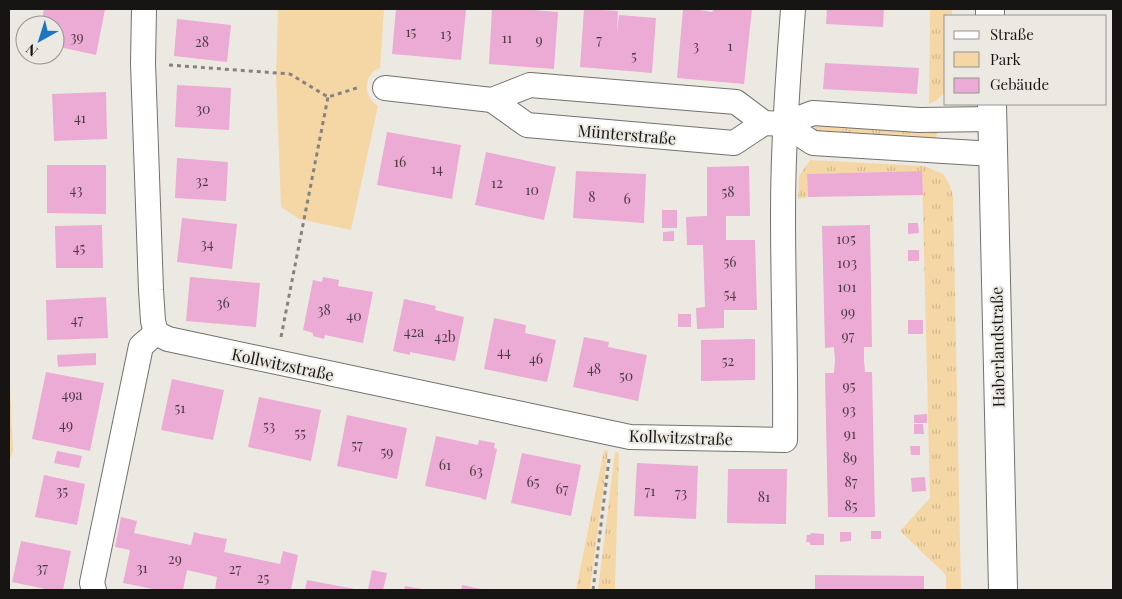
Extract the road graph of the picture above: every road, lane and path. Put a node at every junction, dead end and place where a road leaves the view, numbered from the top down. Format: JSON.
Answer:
{"nodes":[{"id":1,"x":144,"y":9,"type":"edge"},
{"id":2,"x":793,"y":9,"type":"edge"},
{"id":3,"x":143,"y":63,"type":"junction"},
{"id":4,"x":385,"y":88,"type":"joint"},
{"id":5,"x":328,"y":96,"type":"junction"},
{"id":6,"x":492,"y":100,"type":"junction"},
{"id":7,"x":992,"y":111,"type":"edge"},
{"id":8,"x":774,"y":123,"type":"junction"},
{"id":9,"x":993,"y":154,"type":"junction"},
{"id":10,"x":156,"y":333,"type":"junction"},
{"id":11,"x":276,"y":362,"type":"junction"},
{"id":12,"x":612,"y":433,"type":"junction"},
{"id":13,"x":94,"y":590,"type":"edge"},
{"id":14,"x":593,"y":590,"type":"edge"},
{"id":15,"x":1003,"y":590,"type":"edge"}],
"edges":[{"from":1,"to":3,"type":"street"},
{"from":2,"to":8,"type":"street","name":"Kollwitzstraße"},
{"from":3,"to":5,"type":"path"},
{"from":3,"to":10,"type":"street"},
{"from":4,"to":5,"type":"path"},
{"from":4,"to":6,"type":"street","name":"Münterstraße"},
{"from":5,"to":11,"type":"path"},
{"from":6,"to":8,"type":"street","name":"Münterstraße"},
{"from":6,"to":8,"type":"street","name":"Münterstraße"},
{"from":7,"to":8,"type":"street","name":"Münterstraße"},
{"from":7,"to":9,"type":"street","name":"Haberlandstraße"},
{"from":8,"to":9,"type":"street","name":"Münterstraße"},
{"from":8,"to":12,"type":"street","name":"Kollwitzstraße"},
{"from":9,"to":15,"type":"street","name":"Haberlandstraße"},
{"from":10,"to":11,"type":"street","name":"Kollwitzstraße"},
{"from":10,"to":13,"type":"street"},
{"from":11,"to":12,"type":"street","name":"Kollwitzstraße"},
{"from":12,"to":14,"type":"path"}]}
